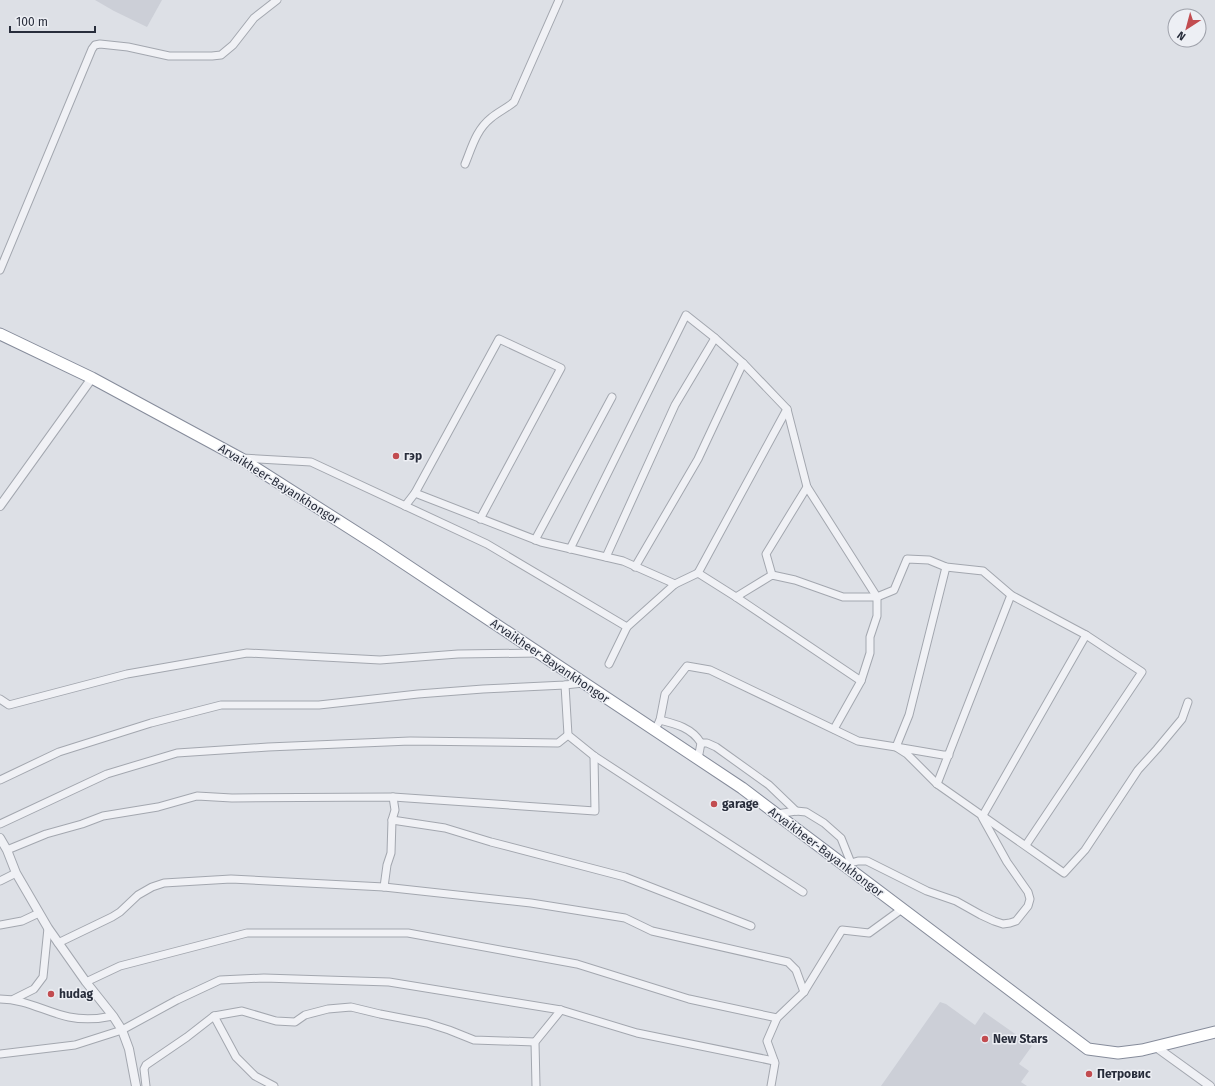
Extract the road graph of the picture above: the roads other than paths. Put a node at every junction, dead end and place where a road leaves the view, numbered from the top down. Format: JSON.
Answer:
{"nodes":[{"id":1,"x":277,"y":0,"type":"edge"},
{"id":2,"x":559,"y":0,"type":"edge"},
{"id":3,"x":465,"y":164,"type":"dead end"},
{"id":4,"x":0,"y":270,"type":"edge"},
{"id":5,"x":0,"y":334,"type":"edge"},
{"id":6,"x":715,"y":338,"type":"junction"},
{"id":7,"x":743,"y":363,"type":"junction"},
{"id":8,"x":92,"y":378,"type":"junction"},
{"id":9,"x":612,"y":397,"type":"dead end"},
{"id":10,"x":787,"y":409,"type":"junction"},
{"id":11,"x":240,"y":458,"type":"junction"},
{"id":12,"x":807,"y":487,"type":"junction"},
{"id":13,"x":415,"y":494,"type":"junction"},
{"id":14,"x":0,"y":506,"type":"edge"},
{"id":15,"x":405,"y":506,"type":"junction"},
{"id":16,"x":480,"y":519,"type":"junction"},
{"id":17,"x":535,"y":540,"type":"junction"},
{"id":18,"x":570,"y":549,"type":"junction"},
{"id":19,"x":606,"y":557,"type":"junction"},
{"id":20,"x":635,"y":567,"type":"junction"},
{"id":21,"x":946,"y":567,"type":"junction"},
{"id":22,"x":698,"y":573,"type":"junction"},
{"id":23,"x":772,"y":575,"type":"junction"},
{"id":24,"x":675,"y":584,"type":"junction"},
{"id":25,"x":1011,"y":595,"type":"junction"},
{"id":26,"x":877,"y":596,"type":"junction"},
{"id":27,"x":736,"y":597,"type":"junction"},
{"id":28,"x":627,"y":627,"type":"junction"},
{"id":29,"x":1086,"y":635,"type":"junction"},
{"id":30,"x":539,"y":653,"type":"junction"},
{"id":31,"x":609,"y":664,"type":"dead end"},
{"id":32,"x":583,"y":682,"type":"junction"},
{"id":33,"x":861,"y":682,"type":"junction"},
{"id":34,"x":565,"y":685,"type":"junction"},
{"id":35,"x":0,"y":699,"type":"edge"},
{"id":36,"x":1188,"y":702,"type":"dead end"},
{"id":37,"x":657,"y":725,"type":"junction"},
{"id":38,"x":834,"y":728,"type":"junction"},
{"id":39,"x":568,"y":735,"type":"junction"},
{"id":40,"x":701,"y":743,"type":"junction"},
{"id":41,"x":896,"y":747,"type":"junction"},
{"id":42,"x":949,"y":755,"type":"junction"},
{"id":43,"x":594,"y":756,"type":"junction"},
{"id":44,"x":698,"y":759,"type":"junction"},
{"id":45,"x":0,"y":780,"type":"edge"},
{"id":46,"x":937,"y":784,"type":"junction"},
{"id":47,"x":393,"y":797,"type":"junction"},
{"id":48,"x":796,"y":811,"type":"junction"},
{"id":49,"x":777,"y":814,"type":"junction"},
{"id":50,"x":982,"y":817,"type":"junction"},
{"id":51,"x":392,"y":820,"type":"junction"},
{"id":52,"x":0,"y":824,"type":"edge"},
{"id":53,"x":0,"y":838,"type":"edge"},
{"id":54,"x":1026,"y":845,"type":"junction"},
{"id":55,"x":7,"y":850,"type":"junction"},
{"id":56,"x":847,"y":864,"type":"junction"},
{"id":57,"x":16,"y":873,"type":"junction"},
{"id":58,"x":0,"y":880,"type":"edge"},
{"id":59,"x":384,"y":887,"type":"junction"},
{"id":60,"x":803,"y":892,"type":"dead end"},
{"id":61,"x":902,"y":909,"type":"junction"},
{"id":62,"x":39,"y":913,"type":"junction"},
{"id":63,"x":0,"y":925,"type":"edge"},
{"id":64,"x":751,"y":926,"type":"dead end"},
{"id":65,"x":48,"y":928,"type":"junction"},
{"id":66,"x":58,"y":943,"type":"junction"},
{"id":67,"x":86,"y":982,"type":"junction"},
{"id":68,"x":804,"y":992,"type":"junction"},
{"id":69,"x":0,"y":998,"type":"edge"},
{"id":70,"x":14,"y":999,"type":"junction"},
{"id":71,"x":561,"y":1010,"type":"junction"},
{"id":72,"x":113,"y":1016,"type":"junction"},
{"id":73,"x":214,"y":1016,"type":"junction"},
{"id":74,"x":776,"y":1018,"type":"junction"},
{"id":75,"x":122,"y":1030,"type":"junction"},
{"id":76,"x":1215,"y":1032,"type":"edge"},
{"id":77,"x":534,"y":1042,"type":"junction"},
{"id":78,"x":1156,"y":1047,"type":"junction"},
{"id":79,"x":0,"y":1054,"type":"edge"},
{"id":80,"x":774,"y":1061,"type":"junction"},
{"id":81,"x":136,"y":1086,"type":"edge"},
{"id":82,"x":146,"y":1086,"type":"edge"},
{"id":83,"x":274,"y":1086,"type":"edge"},
{"id":84,"x":536,"y":1086,"type":"edge"},
{"id":85,"x":771,"y":1086,"type":"edge"},
{"id":86,"x":1210,"y":1086,"type":"edge"}],
"edges":[{"from":1,"to":4,"type":"street"},
{"from":2,"to":3,"type":"street"},
{"from":5,"to":8,"type":"highway","name":"Arvaikheer-Bayankhongor"},
{"from":6,"to":7,"type":"street"},
{"from":6,"to":18,"type":"street"},
{"from":6,"to":19,"type":"street"},
{"from":7,"to":10,"type":"street"},
{"from":7,"to":20,"type":"street"},
{"from":8,"to":11,"type":"highway","name":"Arvaikheer-Bayankhongor"},
{"from":8,"to":14,"type":"street"},
{"from":9,"to":17,"type":"street"},
{"from":10,"to":12,"type":"street"},
{"from":10,"to":22,"type":"street"},
{"from":11,"to":15,"type":"street"},
{"from":11,"to":30,"type":"highway","name":"Arvaikheer-Bayankhongor"},
{"from":12,"to":23,"type":"street"},
{"from":12,"to":26,"type":"street"},
{"from":13,"to":15,"type":"street"},
{"from":13,"to":16,"type":"street"},
{"from":13,"to":16,"type":"street"},
{"from":15,"to":28,"type":"street"},
{"from":16,"to":17,"type":"street"},
{"from":17,"to":18,"type":"street"},
{"from":18,"to":19,"type":"street"},
{"from":19,"to":20,"type":"street"},
{"from":20,"to":24,"type":"street"},
{"from":21,"to":25,"type":"street"},
{"from":21,"to":26,"type":"street"},
{"from":21,"to":41,"type":"street"},
{"from":22,"to":24,"type":"street"},
{"from":22,"to":27,"type":"street"},
{"from":23,"to":26,"type":"street"},
{"from":23,"to":27,"type":"street"},
{"from":24,"to":28,"type":"street"},
{"from":25,"to":29,"type":"street"},
{"from":25,"to":42,"type":"street"},
{"from":26,"to":33,"type":"street"},
{"from":27,"to":33,"type":"street"},
{"from":28,"to":31,"type":"street"},
{"from":29,"to":50,"type":"street"},
{"from":29,"to":54,"type":"street"},
{"from":30,"to":32,"type":"highway","name":"Arvaikheer-Bayankhongor"},
{"from":30,"to":35,"type":"street"},
{"from":32,"to":34,"type":"street"},
{"from":32,"to":37,"type":"highway","name":"Arvaikheer-Bayankhongor"},
{"from":33,"to":38,"type":"street"},
{"from":34,"to":39,"type":"street"},
{"from":34,"to":45,"type":"street"},
{"from":36,"to":54,"type":"street"},
{"from":37,"to":38,"type":"street"},
{"from":37,"to":40,"type":"street"},
{"from":37,"to":44,"type":"highway","name":"Arvaikheer-Bayankhongor"},
{"from":38,"to":41,"type":"street"},
{"from":39,"to":43,"type":"street"},
{"from":39,"to":52,"type":"street"},
{"from":40,"to":44,"type":"street"},
{"from":40,"to":48,"type":"street"},
{"from":41,"to":42,"type":"street"},
{"from":41,"to":46,"type":"street"},
{"from":42,"to":46,"type":"street"},
{"from":43,"to":47,"type":"street"},
{"from":43,"to":60,"type":"street"},
{"from":44,"to":49,"type":"highway","name":"Arvaikheer-Bayankhongor"},
{"from":46,"to":50,"type":"street"},
{"from":47,"to":51,"type":"street"},
{"from":47,"to":55,"type":"street"},
{"from":48,"to":49,"type":"street"},
{"from":48,"to":56,"type":"street"},
{"from":49,"to":56,"type":"highway","name":"Arvaikheer-Bayankhongor"},
{"from":50,"to":54,"type":"street"},
{"from":50,"to":56,"type":"street"},
{"from":51,"to":59,"type":"street"},
{"from":51,"to":64,"type":"street"},
{"from":53,"to":55,"type":"street"},
{"from":55,"to":57,"type":"street"},
{"from":56,"to":61,"type":"highway","name":"Arvaikheer-Bayankhongor"},
{"from":57,"to":58,"type":"street"},
{"from":57,"to":62,"type":"street"},
{"from":59,"to":66,"type":"street"},
{"from":59,"to":68,"type":"street"},
{"from":61,"to":68,"type":"street"},
{"from":61,"to":78,"type":"highway","name":"Arvaikheer-Bayankhongor"},
{"from":62,"to":63,"type":"street"},
{"from":62,"to":65,"type":"street"},
{"from":65,"to":66,"type":"street"},
{"from":65,"to":70,"type":"street"},
{"from":66,"to":67,"type":"street"},
{"from":67,"to":72,"type":"street"},
{"from":67,"to":74,"type":"street"},
{"from":68,"to":74,"type":"street"},
{"from":69,"to":70,"type":"street"},
{"from":70,"to":72,"type":"street"},
{"from":71,"to":75,"type":"street"},
{"from":71,"to":77,"type":"street"},
{"from":71,"to":80,"type":"street"},
{"from":72,"to":75,"type":"street"},
{"from":73,"to":77,"type":"street"},
{"from":73,"to":82,"type":"street"},
{"from":73,"to":83,"type":"street"},
{"from":74,"to":80,"type":"street"},
{"from":75,"to":79,"type":"street"},
{"from":75,"to":81,"type":"street"},
{"from":76,"to":78,"type":"highway","name":"Arvaikheer-Bayankhongor"},
{"from":77,"to":84,"type":"street"},
{"from":78,"to":86,"type":"street"},
{"from":80,"to":85,"type":"street"}]}
